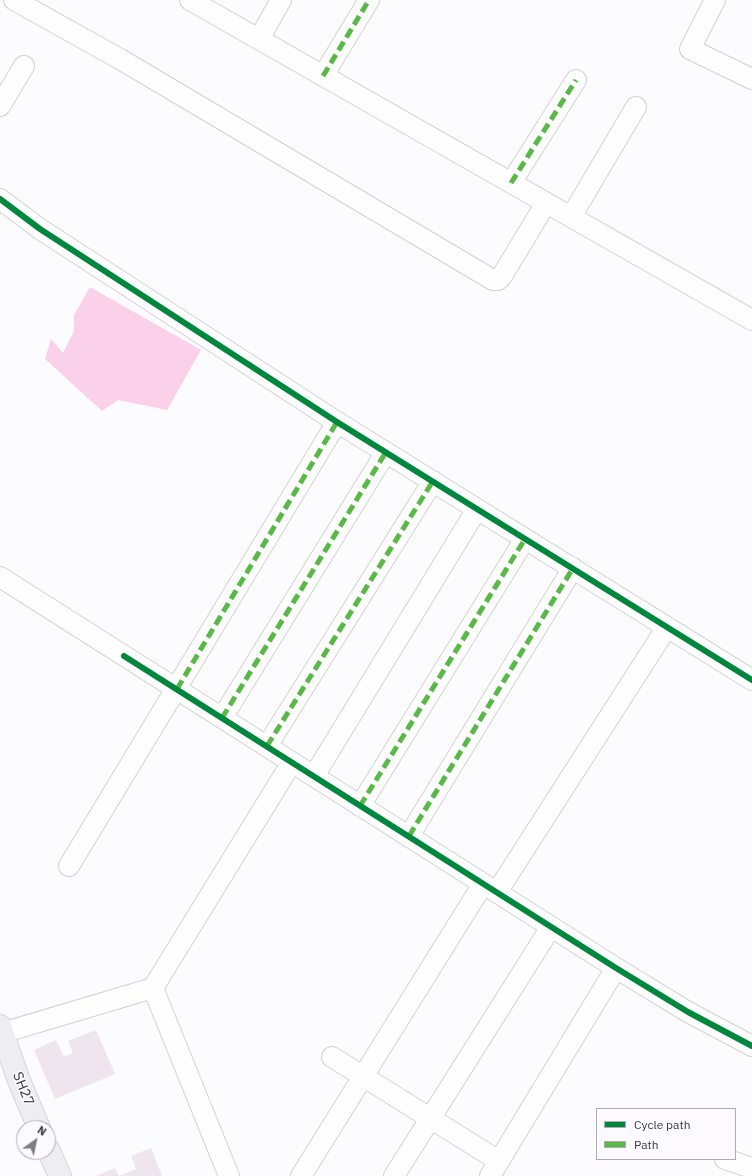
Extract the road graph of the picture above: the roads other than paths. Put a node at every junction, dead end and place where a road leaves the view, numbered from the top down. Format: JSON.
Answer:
{"nodes":[{"id":1,"x":14,"y":0,"type":"edge"},
{"id":2,"x":281,"y":0,"type":"edge"},
{"id":3,"x":369,"y":0,"type":"edge"},
{"id":4,"x":715,"y":0,"type":"edge"},
{"id":5,"x":195,"y":1,"type":"edge"},
{"id":6,"x":258,"y":39,"type":"junction"},
{"id":7,"x":24,"y":66,"type":"dead end"},
{"id":8,"x":324,"y":76,"type":"junction"},
{"id":9,"x":752,"y":79,"type":"edge"},
{"id":10,"x":576,"y":80,"type":"dead end"},
{"id":11,"x":0,"y":106,"type":"edge"},
{"id":12,"x":636,"y":107,"type":"dead end"},
{"id":13,"x":511,"y":183,"type":"junction"},
{"id":14,"x":0,"y":199,"type":"edge"},
{"id":15,"x":546,"y":203,"type":"junction"},
{"id":16,"x":570,"y":217,"type":"junction"},
{"id":17,"x":752,"y":320,"type":"edge"},
{"id":18,"x":337,"y":422,"type":"junction"},
{"id":19,"x":386,"y":452,"type":"junction"},
{"id":20,"x":432,"y":481,"type":"junction"},
{"id":21,"x":477,"y":509,"type":"junction"},
{"id":22,"x":525,"y":539,"type":"junction"},
{"id":23,"x":573,"y":568,"type":"junction"},
{"id":24,"x":0,"y":577,"type":"edge"},
{"id":25,"x":667,"y":627,"type":"junction"},
{"id":26,"x":752,"y":680,"type":"edge"},
{"id":27,"x":177,"y":689,"type":"junction"},
{"id":28,"x":222,"y":718,"type":"junction"},
{"id":29,"x":267,"y":746,"type":"junction"},
{"id":30,"x":292,"y":762,"type":"junction"},
{"id":31,"x":314,"y":776,"type":"junction"},
{"id":32,"x":360,"y":806,"type":"junction"},
{"id":33,"x":409,"y":836,"type":"junction"},
{"id":34,"x":69,"y":866,"type":"dead end"},
{"id":35,"x":490,"y":888,"type":"junction"},
{"id":36,"x":551,"y":927,"type":"junction"},
{"id":37,"x":616,"y":968,"type":"junction"},
{"id":38,"x":153,"y":988,"type":"junction"},
{"id":39,"x":1,"y":1029,"type":"edge"},
{"id":40,"x":752,"y":1046,"type":"edge"},
{"id":41,"x":332,"y":1057,"type":"dead end"},
{"id":42,"x":363,"y":1076,"type":"junction"},
{"id":43,"x":430,"y":1118,"type":"junction"},
{"id":44,"x":36,"y":1120,"type":"edge"},
{"id":45,"x":53,"y":1160,"type":"edge"},
{"id":46,"x":729,"y":1160,"type":"edge"},
{"id":47,"x":752,"y":1168,"type":"edge"},
{"id":48,"x":495,"y":1169,"type":"edge"},
{"id":49,"x":60,"y":1176,"type":"edge"},
{"id":50,"x":229,"y":1176,"type":"edge"},
{"id":51,"x":301,"y":1176,"type":"edge"},
{"id":52,"x":394,"y":1176,"type":"edge"}],
"edges":[{"from":1,"to":15,"type":"street"},
{"from":2,"to":6,"type":"street"},
{"from":3,"to":8,"type":"street"},
{"from":4,"to":9,"type":"street"},
{"from":5,"to":6,"type":"street"},
{"from":6,"to":8,"type":"street"},
{"from":7,"to":11,"type":"street"},
{"from":8,"to":13,"type":"street"},
{"from":10,"to":13,"type":"street"},
{"from":12,"to":16,"type":"street"},
{"from":13,"to":15,"type":"street"},
{"from":14,"to":18,"type":"street"},
{"from":15,"to":16,"type":"street"},
{"from":16,"to":17,"type":"street"},
{"from":18,"to":19,"type":"street"},
{"from":18,"to":27,"type":"street"},
{"from":19,"to":20,"type":"street"},
{"from":19,"to":28,"type":"street"},
{"from":20,"to":21,"type":"street"},
{"from":20,"to":29,"type":"street"},
{"from":21,"to":22,"type":"street"},
{"from":21,"to":31,"type":"street"},
{"from":22,"to":23,"type":"street"},
{"from":22,"to":32,"type":"street"},
{"from":23,"to":25,"type":"street"},
{"from":23,"to":33,"type":"street"},
{"from":24,"to":27,"type":"street"},
{"from":25,"to":26,"type":"street"},
{"from":25,"to":35,"type":"street"},
{"from":27,"to":28,"type":"street"},
{"from":27,"to":34,"type":"street"},
{"from":28,"to":29,"type":"street"},
{"from":29,"to":30,"type":"street"},
{"from":30,"to":31,"type":"street"},
{"from":30,"to":38,"type":"street"},
{"from":31,"to":32,"type":"street"},
{"from":32,"to":33,"type":"street"},
{"from":33,"to":35,"type":"street"},
{"from":35,"to":36,"type":"street"},
{"from":35,"to":42,"type":"street"},
{"from":36,"to":37,"type":"street"},
{"from":36,"to":43,"type":"street"},
{"from":37,"to":40,"type":"street"},
{"from":37,"to":48,"type":"street"},
{"from":38,"to":39,"type":"street"},
{"from":38,"to":50,"type":"street"},
{"from":39,"to":44,"type":"main road","name":"SH27","number":"SH27"},
{"from":41,"to":42,"type":"street"},
{"from":42,"to":43,"type":"street"},
{"from":42,"to":51,"type":"street"},
{"from":43,"to":48,"type":"street"},
{"from":43,"to":52,"type":"street"},
{"from":45,"to":49,"type":"main road"},
{"from":46,"to":47,"type":"street"}]}
